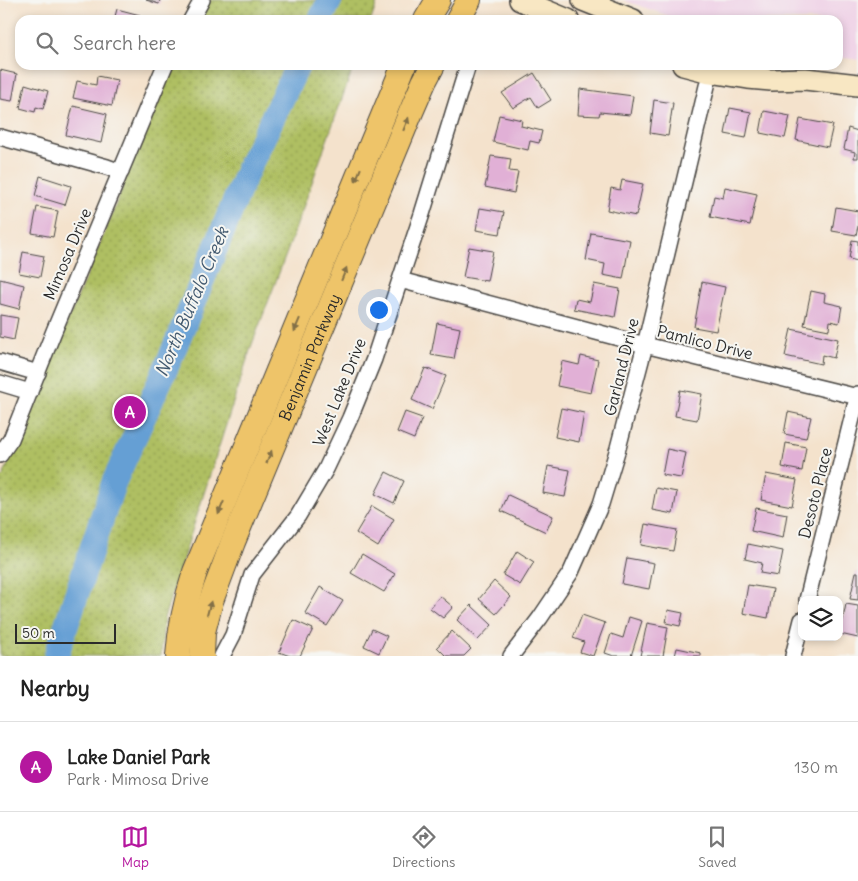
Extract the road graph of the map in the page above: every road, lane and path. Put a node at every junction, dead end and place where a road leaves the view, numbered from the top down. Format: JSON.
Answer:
{"nodes":[{"id":1,"x":202,"y":0,"type":"edge"},
{"id":2,"x":422,"y":0,"type":"edge"},
{"id":3,"x":438,"y":0,"type":"edge"},
{"id":4,"x":469,"y":0,"type":"edge"},
{"id":5,"x":520,"y":0,"type":"edge"},
{"id":6,"x":584,"y":0,"type":"edge"},
{"id":7,"x":194,"y":15,"type":"edge"},
{"id":8,"x":418,"y":15,"type":"edge"},
{"id":9,"x":429,"y":15,"type":"edge"},
{"id":10,"x":461,"y":15,"type":"edge"},
{"id":11,"x":556,"y":15,"type":"edge"},
{"id":12,"x":621,"y":15,"type":"edge"},
{"id":13,"x":163,"y":70,"type":"edge"},
{"id":14,"x":402,"y":70,"type":"edge"},
{"id":15,"x":430,"y":70,"type":"edge"},
{"id":16,"x":466,"y":70,"type":"edge"},
{"id":17,"x":711,"y":70,"type":"edge"},
{"id":18,"x":721,"y":70,"type":"edge"},
{"id":19,"x":787,"y":70,"type":"edge"},
{"id":20,"x":805,"y":79,"type":"junction"},
{"id":21,"x":858,"y":85,"type":"edge"},
{"id":22,"x":0,"y":137,"type":"edge"},
{"id":23,"x":120,"y":172,"type":"junction"},
{"id":24,"x":400,"y":280,"type":"junction"},
{"id":25,"x":645,"y":345,"type":"junction"},
{"id":26,"x":0,"y":362,"type":"edge"},
{"id":27,"x":38,"y":373,"type":"junction"},
{"id":28,"x":0,"y":383,"type":"edge"},
{"id":29,"x":30,"y":392,"type":"junction"},
{"id":30,"x":858,"y":396,"type":"edge"},
{"id":31,"x":0,"y":455,"type":"edge"},
{"id":32,"x":808,"y":596,"type":"edge"},
{"id":33,"x":798,"y":636,"type":"edge"},
{"id":34,"x":178,"y":656,"type":"edge"},
{"id":35,"x":202,"y":656,"type":"edge"},
{"id":36,"x":222,"y":656,"type":"edge"},
{"id":37,"x":511,"y":656,"type":"edge"},
{"id":38,"x":793,"y":656,"type":"edge"}],
"edges":[{"from":1,"to":7,"type":"street"},
{"from":2,"to":8,"type":"main road"},
{"from":3,"to":9,"type":"main road"},
{"from":4,"to":10,"type":"main road"},
{"from":5,"to":11,"type":"main road"},
{"from":6,"to":12,"type":"main road"},
{"from":13,"to":23,"type":"street","name":"Mimosa Drive"},
{"from":14,"to":34,"type":"main road","name":"Benjamin Parkway","one_way":true},
{"from":35,"to":15,"type":"main road","name":"Benjamin Parkway","one_way":true},
{"from":16,"to":24,"type":"street","name":"West Lake Drive"},
{"from":17,"to":25,"type":"street","name":"Garland Drive"},
{"from":18,"to":20,"type":"main road"},
{"from":19,"to":20,"type":"main road"},
{"from":20,"to":21,"type":"main road"},
{"from":22,"to":23,"type":"street"},
{"from":23,"to":27,"type":"street","name":"Mimosa Drive"},
{"from":24,"to":25,"type":"street","name":"Pamlico Drive"},
{"from":24,"to":36,"type":"street","name":"West Lake Drive"},
{"from":25,"to":30,"type":"street","name":"Pamlico Drive"},
{"from":25,"to":37,"type":"street","name":"Garland Drive"},
{"from":26,"to":27,"type":"street"},
{"from":27,"to":29,"type":"street","name":"Mimosa Drive"},
{"from":28,"to":29,"type":"street"},
{"from":29,"to":31,"type":"street","name":"Mimosa Drive"},
{"from":30,"to":32,"type":"street","name":"Desoto Place"},
{"from":33,"to":38,"type":"street"}]}
